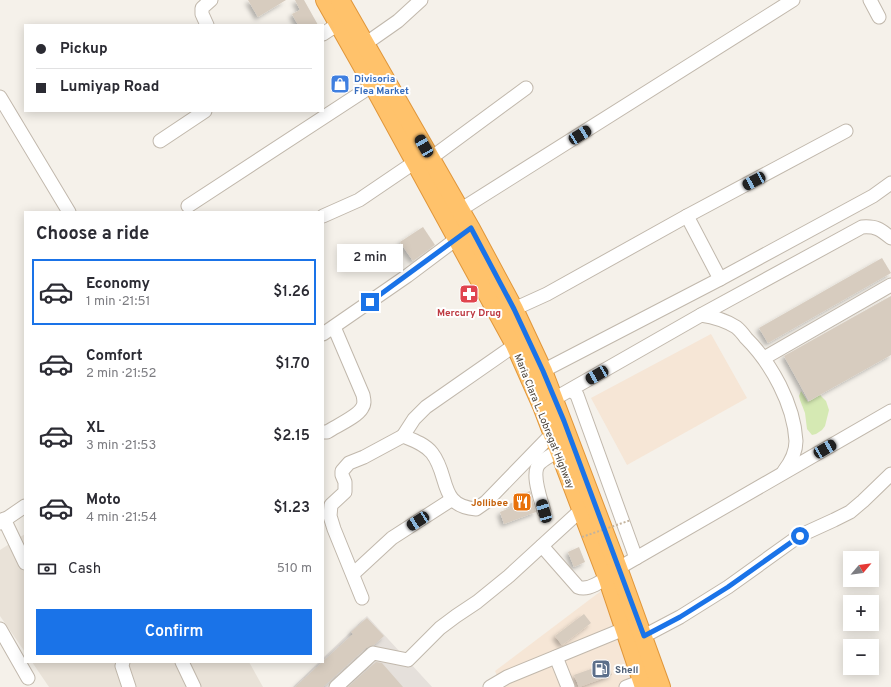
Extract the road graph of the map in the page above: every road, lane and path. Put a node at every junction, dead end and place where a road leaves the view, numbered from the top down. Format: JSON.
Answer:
{"nodes":[{"id":1,"x":211,"y":0,"type":"edge"},
{"id":2,"x":324,"y":0,"type":"edge"},
{"id":3,"x":340,"y":0,"type":"edge"},
{"id":4,"x":421,"y":0,"type":"edge"},
{"id":5,"x":793,"y":0,"type":"edge"},
{"id":6,"x":870,"y":0,"type":"edge"},
{"id":7,"x":879,"y":17,"type":"dead end"},
{"id":8,"x":207,"y":24,"type":"edge"},
{"id":9,"x":338,"y":24,"type":"junction"},
{"id":10,"x":324,"y":33,"type":"edge"},
{"id":11,"x":360,"y":48,"type":"junction"},
{"id":12,"x":373,"y":85,"type":"junction"},
{"id":13,"x":526,"y":88,"type":"dead end"},
{"id":14,"x":0,"y":97,"type":"edge"},
{"id":15,"x":204,"y":112,"type":"edge"},
{"id":16,"x":846,"y":131,"type":"dead end"},
{"id":17,"x":160,"y":141,"type":"dead end"},
{"id":18,"x":423,"y":160,"type":"junction"},
{"id":19,"x":891,"y":183,"type":"edge"},
{"id":20,"x":188,"y":206,"type":"dead end"},
{"id":21,"x":460,"y":210,"type":"junction"},
{"id":22,"x":68,"y":211,"type":"edge"},
{"id":23,"x":324,"y":216,"type":"edge"},
{"id":24,"x":688,"y":216,"type":"junction"},
{"id":25,"x":464,"y":234,"type":"junction"},
{"id":26,"x":891,"y":238,"type":"edge"},
{"id":27,"x":720,"y":279,"type":"junction"},
{"id":28,"x":891,"y":285,"type":"edge"},
{"id":29,"x":514,"y":309,"type":"junction"},
{"id":30,"x":701,"y":315,"type":"junction"},
{"id":31,"x":328,"y":331,"type":"edge"},
{"id":32,"x":515,"y":345,"type":"junction"},
{"id":33,"x":764,"y":358,"type":"junction"},
{"id":34,"x":537,"y":374,"type":"junction"},
{"id":35,"x":570,"y":390,"type":"junction"},
{"id":36,"x":548,"y":402,"type":"junction"},
{"id":37,"x":891,"y":411,"type":"edge"},
{"id":38,"x":324,"y":432,"type":"edge"},
{"id":39,"x":403,"y":436,"type":"junction"},
{"id":40,"x":555,"y":442,"type":"junction"},
{"id":41,"x":784,"y":472,"type":"junction"},
{"id":42,"x":891,"y":474,"type":"edge"},
{"id":43,"x":451,"y":500,"type":"junction"},
{"id":44,"x":24,"y":507,"type":"edge"},
{"id":45,"x":581,"y":510,"type":"junction"},
{"id":46,"x":544,"y":511,"type":"dead end"},
{"id":47,"x":631,"y":520,"type":"dead end"},
{"id":48,"x":2,"y":521,"type":"edge"},
{"id":49,"x":582,"y":537,"type":"dead end"},
{"id":50,"x":542,"y":546,"type":"junction"},
{"id":51,"x":636,"y":558,"type":"junction"},
{"id":52,"x":24,"y":561,"type":"edge"},
{"id":53,"x":613,"y":573,"type":"junction"},
{"id":54,"x":353,"y":574,"type":"junction"},
{"id":55,"x":362,"y":598,"type":"dead end"},
{"id":56,"x":0,"y":629,"type":"edge"},
{"id":57,"x":624,"y":629,"type":"junction"},
{"id":58,"x":644,"y":636,"type":"junction"},
{"id":59,"x":556,"y":657,"type":"junction"},
{"id":60,"x":123,"y":663,"type":"edge"},
{"id":61,"x":182,"y":663,"type":"edge"},
{"id":62,"x":28,"y":678,"type":"dead end"},
{"id":63,"x":509,"y":682,"type":"edge"},
{"id":64,"x":637,"y":685,"type":"edge"},
{"id":65,"x":129,"y":687,"type":"edge"},
{"id":66,"x":194,"y":687,"type":"edge"},
{"id":67,"x":336,"y":687,"type":"edge"},
{"id":68,"x":490,"y":687,"type":"edge"},
{"id":69,"x":568,"y":687,"type":"edge"},
{"id":70,"x":661,"y":687,"type":"edge"}],
"edges":[{"from":1,"to":8,"type":"street"},
{"from":2,"to":9,"type":"highway","name":"Maria Clara L. Lobregat Highway"},
{"from":3,"to":11,"type":"highway","name":"Maria Clara L. Lobregat Highway"},
{"from":4,"to":11,"type":"street"},
{"from":5,"to":21,"type":"street"},
{"from":6,"to":7,"type":"street"},
{"from":9,"to":10,"type":"street"},
{"from":9,"to":11,"type":"highway","name":"Maria Clara L. Lobregat Highway"},
{"from":11,"to":12,"type":"highway","name":"Maria Clara L. Lobregat Highway"},
{"from":11,"to":18,"type":"highway","name":"Maria Clara L. Lobregat Highway"},
{"from":12,"to":18,"type":"highway","name":"Maria Clara L. Lobregat Highway"},
{"from":12,"to":20,"type":"street"},
{"from":13,"to":18,"type":"street"},
{"from":14,"to":22,"type":"street"},
{"from":15,"to":17,"type":"street"},
{"from":16,"to":24,"type":"street"},
{"from":18,"to":21,"type":"highway","name":"Maria Clara L. Lobregat Highway"},
{"from":18,"to":23,"type":"street"},
{"from":18,"to":25,"type":"highway","name":"Maria Clara L. Lobregat Highway"},
{"from":19,"to":27,"type":"street"},
{"from":21,"to":25,"type":"highway","name":"Maria Clara L. Lobregat Highway"},
{"from":24,"to":27,"type":"street"},
{"from":24,"to":29,"type":"street"},
{"from":25,"to":29,"type":"highway","name":"Maria Clara L. Lobregat Highway"},
{"from":25,"to":31,"type":"street"},
{"from":25,"to":32,"type":"highway","name":"Maria Clara L. Lobregat Highway"},
{"from":26,"to":30,"type":"street"},
{"from":27,"to":34,"type":"street"},
{"from":28,"to":33,"type":"street"},
{"from":29,"to":34,"type":"highway","name":"Maria Clara L. Lobregat Highway"},
{"from":30,"to":33,"type":"street"},
{"from":30,"to":35,"type":"street"},
{"from":31,"to":38,"type":"street"},
{"from":32,"to":34,"type":"highway","name":"Maria Clara L. Lobregat Highway"},
{"from":32,"to":39,"type":"street"},
{"from":33,"to":41,"type":"street"},
{"from":34,"to":36,"type":"highway","name":"Maria Clara L. Lobregat Highway"},
{"from":35,"to":36,"type":"street"},
{"from":35,"to":51,"type":"street"},
{"from":36,"to":40,"type":"highway","name":"Maria Clara L. Lobregat Highway"},
{"from":36,"to":53,"type":"highway","name":"Maria Clara L. Lobregat Highway"},
{"from":37,"to":41,"type":"street"},
{"from":39,"to":43,"type":"street"},
{"from":39,"to":54,"type":"street"},
{"from":40,"to":43,"type":"street"},
{"from":40,"to":45,"type":"highway","name":"Maria Clara L. Lobregat Highway"},
{"from":40,"to":46,"type":"street"},
{"from":41,"to":51,"type":"street"},
{"from":42,"to":58,"type":"street"},
{"from":43,"to":54,"type":"street"},
{"from":44,"to":48,"type":"street"},
{"from":45,"to":50,"type":"street"},
{"from":45,"to":53,"type":"highway","name":"Maria Clara L. Lobregat Highway"},
{"from":47,"to":49,"type":"path","bridge":true},
{"from":48,"to":52,"type":"street"},
{"from":50,"to":53,"type":"street"},
{"from":50,"to":67,"type":"street"},
{"from":51,"to":53,"type":"street"},
{"from":53,"to":57,"type":"highway","name":"Maria Clara L. Lobregat Highway"},
{"from":53,"to":58,"type":"highway","name":"Maria Clara L. Lobregat Highway"},
{"from":54,"to":55,"type":"street"},
{"from":56,"to":62,"type":"street"},
{"from":57,"to":59,"type":"street"},
{"from":57,"to":64,"type":"highway","name":"Maria Clara L. Lobregat Highway"},
{"from":58,"to":70,"type":"highway","name":"Maria Clara L. Lobregat Highway"},
{"from":59,"to":63,"type":"street"},
{"from":59,"to":69,"type":"street"},
{"from":60,"to":65,"type":"street"},
{"from":61,"to":66,"type":"street"},
{"from":63,"to":68,"type":"street"}]}
